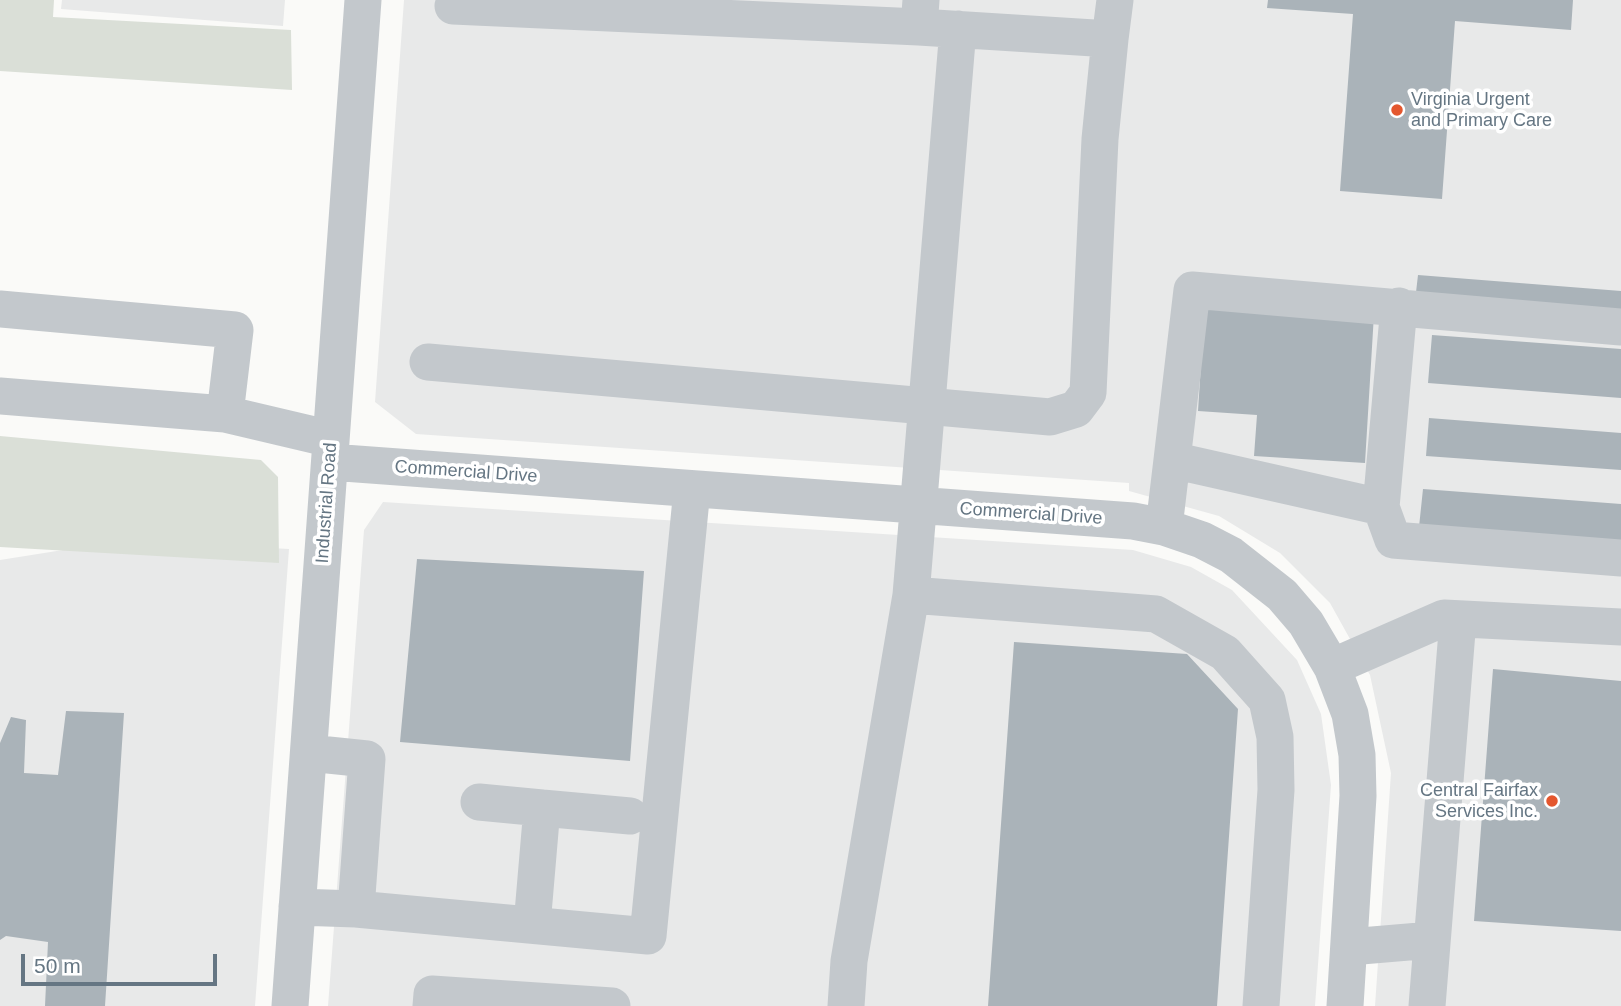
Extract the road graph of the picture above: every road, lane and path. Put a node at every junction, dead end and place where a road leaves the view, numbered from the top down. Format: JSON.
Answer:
{"nodes":[{"id":1,"x":363,"y":0,"type":"edge"},
{"id":2,"x":1115,"y":0,"type":"edge"},
{"id":3,"x":453,"y":6,"type":"dead end"},
{"id":4,"x":920,"y":13,"type":"edge"},
{"id":5,"x":958,"y":29,"type":"junction"},
{"id":6,"x":1110,"y":39,"type":"junction"},
{"id":7,"x":1399,"y":306,"type":"junction"},
{"id":8,"x":0,"y":309,"type":"edge"},
{"id":9,"x":1621,"y":327,"type":"edge"},
{"id":10,"x":428,"y":362,"type":"dead end"},
{"id":11,"x":0,"y":396,"type":"edge"},
{"id":12,"x":941,"y":407,"type":"junction"},
{"id":13,"x":225,"y":415,"type":"junction"},
{"id":14,"x":330,"y":450,"type":"junction"},
{"id":15,"x":1172,"y":460,"type":"junction"},
{"id":16,"x":692,"y":489,"type":"junction"},
{"id":17,"x":933,"y":506,"type":"junction"},
{"id":18,"x":1381,"y":507,"type":"junction"},
{"id":19,"x":1164,"y":527,"type":"junction"},
{"id":20,"x":1621,"y":558,"type":"edge"},
{"id":21,"x":911,"y":595,"type":"junction"},
{"id":22,"x":1458,"y":619,"type":"junction"},
{"id":23,"x":1621,"y":627,"type":"edge"},
{"id":24,"x":1332,"y":667,"type":"junction"},
{"id":25,"x":309,"y":753,"type":"junction"},
{"id":26,"x":479,"y":802,"type":"dead end"},
{"id":27,"x":542,"y":808,"type":"junction"},
{"id":28,"x":630,"y":816,"type":"dead end"},
{"id":29,"x":297,"y":907,"type":"junction"},
{"id":30,"x":356,"y":909,"type":"junction"},
{"id":31,"x":532,"y":925,"type":"junction"},
{"id":32,"x":1349,"y":947,"type":"junction"},
{"id":33,"x":1431,"y":952,"type":"junction"},
{"id":34,"x":290,"y":1006,"type":"edge"},
{"id":35,"x":431,"y":1006,"type":"edge"},
{"id":36,"x":612,"y":1006,"type":"edge"},
{"id":37,"x":846,"y":1006,"type":"edge"},
{"id":38,"x":1261,"y":1006,"type":"edge"},
{"id":39,"x":1345,"y":1006,"type":"edge"},
{"id":40,"x":1427,"y":1006,"type":"edge"}],
"edges":[{"from":1,"to":14,"type":"street","name":"Industrial Road"},
{"from":2,"to":6,"type":"street"},
{"from":3,"to":4,"type":"street"},
{"from":4,"to":5,"type":"street"},
{"from":5,"to":6,"type":"street"},
{"from":5,"to":12,"type":"street"},
{"from":6,"to":12,"type":"street"},
{"from":7,"to":9,"type":"street"},
{"from":7,"to":15,"type":"street"},
{"from":7,"to":18,"type":"street"},
{"from":8,"to":13,"type":"street"},
{"from":10,"to":12,"type":"street"},
{"from":11,"to":13,"type":"street","name":"Commercial Drive"},
{"from":12,"to":17,"type":"street"},
{"from":13,"to":14,"type":"street","name":"Commercial Drive"},
{"from":14,"to":16,"type":"street","name":"Commercial Drive"},
{"from":14,"to":25,"type":"street","name":"Industrial Road"},
{"from":15,"to":18,"type":"street"},
{"from":15,"to":19,"type":"street"},
{"from":16,"to":17,"type":"street","name":"Commercial Drive"},
{"from":16,"to":31,"type":"street"},
{"from":17,"to":19,"type":"street","name":"Commercial Drive"},
{"from":17,"to":21,"type":"street"},
{"from":18,"to":20,"type":"street"},
{"from":19,"to":24,"type":"street","name":"Commercial Drive"},
{"from":21,"to":37,"type":"street"},
{"from":21,"to":38,"type":"street"},
{"from":22,"to":23,"type":"street"},
{"from":22,"to":24,"type":"street"},
{"from":22,"to":33,"type":"street"},
{"from":24,"to":32,"type":"street","name":"Commercial Drive"},
{"from":25,"to":29,"type":"street","name":"Industrial Road"},
{"from":25,"to":30,"type":"street"},
{"from":26,"to":27,"type":"street"},
{"from":27,"to":28,"type":"street"},
{"from":27,"to":31,"type":"street"},
{"from":29,"to":30,"type":"street"},
{"from":29,"to":34,"type":"street","name":"Industrial Road"},
{"from":30,"to":31,"type":"street"},
{"from":32,"to":33,"type":"street"},
{"from":32,"to":39,"type":"street","name":"Commercial Drive"},
{"from":33,"to":40,"type":"street"},
{"from":35,"to":36,"type":"street"}]}
